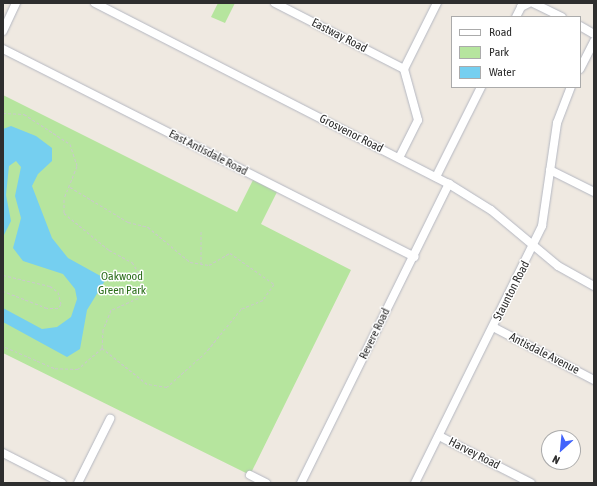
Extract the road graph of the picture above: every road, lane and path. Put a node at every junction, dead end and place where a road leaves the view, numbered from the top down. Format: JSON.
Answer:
{"nodes":[{"id":1,"x":16,"y":3,"type":"edge"},
{"id":2,"x":95,"y":3,"type":"edge"},
{"id":3,"x":275,"y":3,"type":"edge"},
{"id":4,"x":436,"y":3,"type":"edge"},
{"id":5,"x":529,"y":3,"type":"edge"},
{"id":6,"x":533,"y":3,"type":"edge"},
{"id":7,"x":517,"y":16,"type":"edge"},
{"id":8,"x":560,"y":16,"type":"edge"},
{"id":9,"x":581,"y":27,"type":"edge"},
{"id":10,"x":3,"y":31,"type":"edge"},
{"id":11,"x":594,"y":34,"type":"edge"},
{"id":12,"x":594,"y":41,"type":"edge"},
{"id":13,"x":3,"y":49,"type":"edge"},
{"id":14,"x":581,"y":67,"type":"edge"},
{"id":15,"x":404,"y":69,"type":"junction"},
{"id":16,"x":480,"y":88,"type":"edge"},
{"id":17,"x":571,"y":88,"type":"edge"},
{"id":18,"x":3,"y":112,"type":"edge"},
{"id":19,"x":399,"y":158,"type":"junction"},
{"id":20,"x":550,"y":170,"type":"junction"},
{"id":21,"x":436,"y":177,"type":"junction"},
{"id":22,"x":449,"y":184,"type":"junction"},
{"id":23,"x":70,"y":187,"type":"junction"},
{"id":24,"x":594,"y":192,"type":"edge"},
{"id":25,"x":201,"y":231,"type":"dead end"},
{"id":26,"x":534,"y":248,"type":"junction"},
{"id":27,"x":414,"y":257,"type":"junction"},
{"id":28,"x":201,"y":264,"type":"junction"},
{"id":29,"x":3,"y":275,"type":"edge"},
{"id":30,"x":594,"y":286,"type":"edge"},
{"id":31,"x":3,"y":291,"type":"edge"},
{"id":32,"x":493,"y":327,"type":"junction"},
{"id":33,"x":3,"y":346,"type":"edge"},
{"id":34,"x":102,"y":348,"type":"junction"},
{"id":35,"x":594,"y":380,"type":"edge"},
{"id":36,"x":110,"y":419,"type":"dead end"},
{"id":37,"x":439,"y":436,"type":"junction"},
{"id":38,"x":3,"y":453,"type":"edge"},
{"id":39,"x":250,"y":475,"type":"dead end"},
{"id":40,"x":62,"y":483,"type":"edge"},
{"id":41,"x":78,"y":483,"type":"edge"},
{"id":42,"x":266,"y":483,"type":"edge"},
{"id":43,"x":301,"y":483,"type":"edge"},
{"id":44,"x":415,"y":483,"type":"edge"},
{"id":45,"x":531,"y":483,"type":"edge"}],
"edges":[{"from":1,"to":10,"type":"street"},
{"from":2,"to":19,"type":"street","name":"Grosvenor Road"},
{"from":3,"to":15,"type":"street","name":"Eastway Road"},
{"from":4,"to":15,"type":"street"},
{"from":5,"to":7,"type":"street"},
{"from":6,"to":8,"type":"street"},
{"from":9,"to":11,"type":"street"},
{"from":12,"to":14,"type":"street"},
{"from":13,"to":27,"type":"street","name":"East Antisdale Road"},
{"from":15,"to":19,"type":"street"},
{"from":16,"to":21,"type":"street"},
{"from":17,"to":20,"type":"street","name":"Staunton Road"},
{"from":18,"to":23,"type":"path"},
{"from":19,"to":21,"type":"street","name":"Grosvenor Road"},
{"from":20,"to":24,"type":"street"},
{"from":20,"to":26,"type":"street","name":"Staunton Road"},
{"from":21,"to":22,"type":"street","name":"Grosvenor Road"},
{"from":22,"to":26,"type":"street","name":"Grosvenor Road"},
{"from":22,"to":27,"type":"street","name":"Revere Road"},
{"from":23,"to":28,"type":"path"},
{"from":23,"to":34,"type":"path"},
{"from":25,"to":28,"type":"path"},
{"from":26,"to":30,"type":"street","name":"Grosvenor Road"},
{"from":26,"to":32,"type":"street","name":"Staunton Road"},
{"from":27,"to":43,"type":"street","name":"Revere Road"},
{"from":28,"to":34,"type":"path"},
{"from":29,"to":31,"type":"path"},
{"from":32,"to":35,"type":"street","name":"Antisdale Avenue"},
{"from":32,"to":37,"type":"street","name":"Staunton Road"},
{"from":33,"to":34,"type":"path"},
{"from":36,"to":41,"type":"street"},
{"from":37,"to":44,"type":"street","name":"Staunton Road"},
{"from":37,"to":45,"type":"street","name":"Harvey Road"},
{"from":38,"to":40,"type":"street"},
{"from":39,"to":42,"type":"street"}]}
